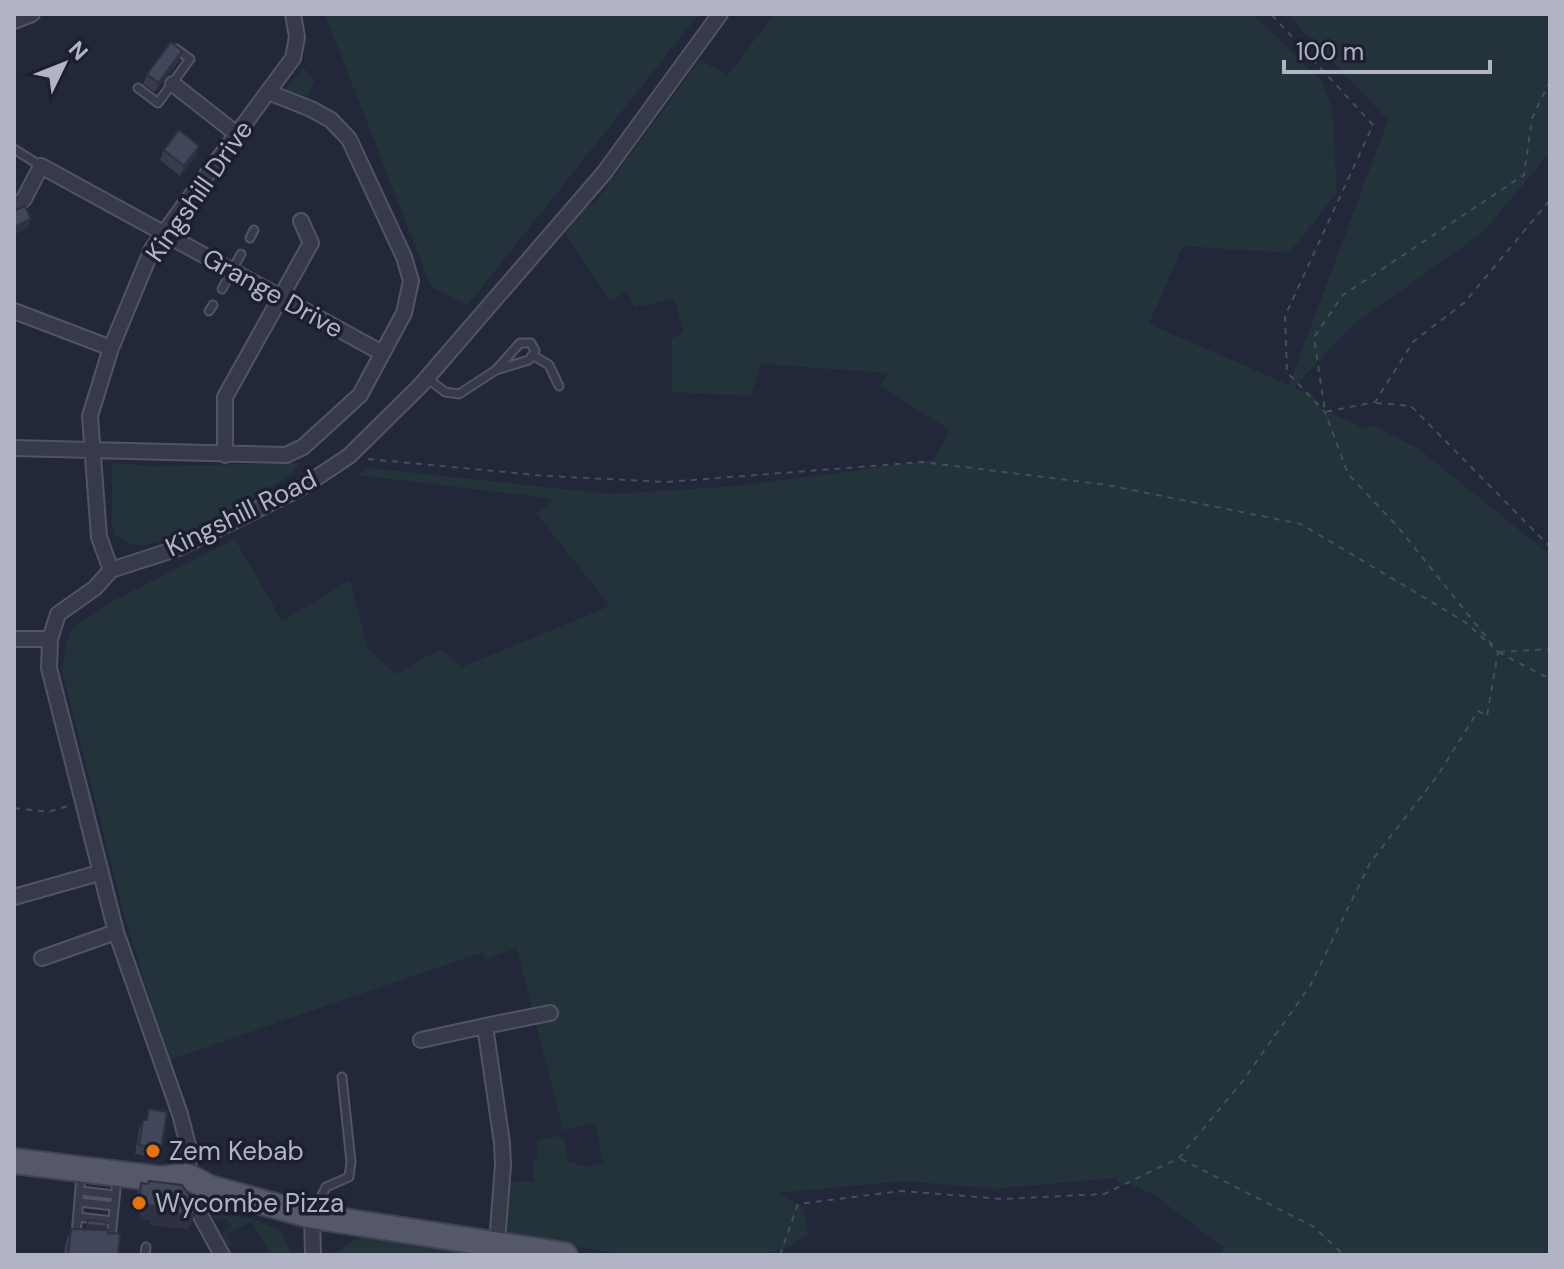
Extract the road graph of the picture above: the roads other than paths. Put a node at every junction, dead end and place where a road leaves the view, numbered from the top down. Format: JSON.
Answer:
{"nodes":[{"id":1,"x":32,"y":14,"type":"edge"},
{"id":2,"x":293,"y":14,"type":"edge"},
{"id":3,"x":720,"y":14,"type":"edge"},
{"id":4,"x":14,"y":21,"type":"edge"},
{"id":5,"x":176,"y":49,"type":"edge"},
{"id":6,"x":173,"y":84,"type":"junction"},
{"id":7,"x":138,"y":88,"type":"dead end"},
{"id":8,"x":268,"y":92,"type":"junction"},
{"id":9,"x":238,"y":135,"type":"junction"},
{"id":10,"x":14,"y":149,"type":"edge"},
{"id":11,"x":41,"y":166,"type":"junction"},
{"id":12,"x":14,"y":207,"type":"edge"},
{"id":13,"x":301,"y":221,"type":"dead end"},
{"id":14,"x":165,"y":232,"type":"junction"},
{"id":15,"x":241,"y":254,"type":"dead end"},
{"id":16,"x":232,"y":271,"type":"junction"},
{"id":17,"x":222,"y":289,"type":"dead end"},
{"id":18,"x":280,"y":298,"type":"junction"},
{"id":19,"x":14,"y":311,"type":"edge"},
{"id":20,"x":111,"y":348,"type":"junction"},
{"id":21,"x":382,"y":353,"type":"junction"},
{"id":22,"x":534,"y":356,"type":"junction"},
{"id":23,"x":496,"y":370,"type":"junction"},
{"id":24,"x":427,"y":378,"type":"junction"},
{"id":25,"x":559,"y":386,"type":"dead end"},
{"id":26,"x":14,"y":448,"type":"edge"},
{"id":27,"x":91,"y":450,"type":"junction"},
{"id":28,"x":225,"y":455,"type":"junction"},
{"id":29,"x":111,"y":570,"type":"junction"},
{"id":30,"x":14,"y":639,"type":"edge"},
{"id":31,"x":50,"y":639,"type":"junction"},
{"id":32,"x":99,"y":873,"type":"junction"},
{"id":33,"x":14,"y":897,"type":"edge"},
{"id":34,"x":116,"y":932,"type":"junction"},
{"id":35,"x":42,"y":958,"type":"dead end"},
{"id":36,"x":550,"y":1013,"type":"dead end"},
{"id":37,"x":485,"y":1026,"type":"junction"},
{"id":38,"x":421,"y":1040,"type":"dead end"},
{"id":39,"x":342,"y":1077,"type":"dead end"},
{"id":40,"x":14,"y":1161,"type":"edge"},
{"id":41,"x":187,"y":1176,"type":"junction"},
{"id":42,"x":81,"y":1179,"type":"junction"},
{"id":43,"x":116,"y":1184,"type":"junction"},
{"id":44,"x":79,"y":1202,"type":"junction"},
{"id":45,"x":114,"y":1206,"type":"junction"},
{"id":46,"x":197,"y":1209,"type":"edge"},
{"id":47,"x":312,"y":1216,"type":"junction"},
{"id":48,"x":78,"y":1217,"type":"junction"},
{"id":49,"x":113,"y":1221,"type":"junction"},
{"id":50,"x":88,"y":1236,"type":"edge"},
{"id":51,"x":99,"y":1237,"type":"edge"},
{"id":52,"x":497,"y":1243,"type":"junction"},
{"id":53,"x":222,"y":1255,"type":"edge"},
{"id":54,"x":313,"y":1255,"type":"edge"},
{"id":55,"x":565,"y":1255,"type":"edge"}],
"edges":[{"from":1,"to":4,"type":"street"},
{"from":2,"to":8,"type":"street","name":"Kingshill Drive"},
{"from":3,"to":24,"type":"street","name":"Kingshill Road"},
{"from":5,"to":6,"type":"lane"},
{"from":6,"to":7,"type":"lane"},
{"from":6,"to":9,"type":"street"},
{"from":8,"to":9,"type":"street","name":"Kingshill Drive"},
{"from":8,"to":21,"type":"street"},
{"from":9,"to":14,"type":"street","name":"Kingshill Drive"},
{"from":10,"to":11,"type":"lane"},
{"from":11,"to":12,"type":"street"},
{"from":11,"to":14,"type":"street","name":"Grange Drive"},
{"from":13,"to":18,"type":"street"},
{"from":14,"to":16,"type":"street","name":"Grange Drive"},
{"from":14,"to":20,"type":"street","name":"Kingshill Drive"},
{"from":15,"to":16,"type":"lane"},
{"from":16,"to":17,"type":"lane"},
{"from":16,"to":18,"type":"street","name":"Grange Drive"},
{"from":18,"to":21,"type":"street","name":"Grange Drive"},
{"from":18,"to":28,"type":"street"},
{"from":19,"to":20,"type":"street"},
{"from":20,"to":27,"type":"street","name":"Kingshill Drive"},
{"from":21,"to":28,"type":"street"},
{"from":22,"to":23,"type":"lane"},
{"from":22,"to":23,"type":"lane"},
{"from":22,"to":25,"type":"lane"},
{"from":23,"to":24,"type":"lane"},
{"from":24,"to":29,"type":"street","name":"Kingshill Road"},
{"from":26,"to":27,"type":"street"},
{"from":27,"to":28,"type":"street"},
{"from":27,"to":29,"type":"street","name":"Kingshill Drive"},
{"from":29,"to":31,"type":"street","name":"Kingshill Road"},
{"from":30,"to":31,"type":"street"},
{"from":31,"to":32,"type":"street"},
{"from":32,"to":33,"type":"street"},
{"from":32,"to":34,"type":"street"},
{"from":34,"to":35,"type":"street"},
{"from":34,"to":41,"type":"street"},
{"from":36,"to":37,"type":"street"},
{"from":37,"to":38,"type":"street"},
{"from":37,"to":52,"type":"street"},
{"from":39,"to":47,"type":"lane"},
{"from":40,"to":42,"type":"main road"},
{"from":41,"to":43,"type":"main road"},
{"from":41,"to":47,"type":"main road"},
{"from":42,"to":43,"type":"main road"},
{"from":42,"to":44,"type":"lane"},
{"from":43,"to":45,"type":"lane"},
{"from":44,"to":45,"type":"lane"},
{"from":44,"to":48,"type":"lane"},
{"from":45,"to":49,"type":"lane"},
{"from":46,"to":53,"type":"street"},
{"from":47,"to":52,"type":"main road"},
{"from":47,"to":54,"type":"street"},
{"from":48,"to":49,"type":"lane"},
{"from":48,"to":50,"type":"lane"},
{"from":49,"to":51,"type":"lane"},
{"from":52,"to":55,"type":"main road"}]}
